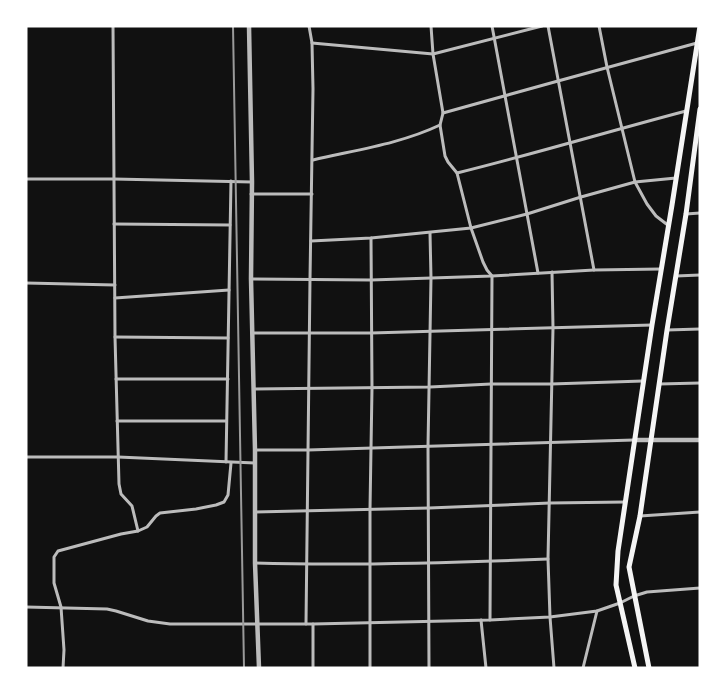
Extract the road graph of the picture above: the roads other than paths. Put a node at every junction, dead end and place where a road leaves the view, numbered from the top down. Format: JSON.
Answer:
{"nodes":[{"id":1,"x":113,"y":26,"type":"edge"},
{"id":2,"x":249,"y":26,"type":"edge"},
{"id":3,"x":309,"y":26,"type":"edge"},
{"id":4,"x":431,"y":26,"type":"edge"},
{"id":5,"x":492,"y":26,"type":"edge"},
{"id":6,"x":542,"y":26,"type":"edge"},
{"id":7,"x":548,"y":26,"type":"edge"},
{"id":8,"x":599,"y":26,"type":"edge"},
{"id":9,"x":700,"y":26,"type":"edge"},
{"id":10,"x":494,"y":39,"type":"junction"},
{"id":11,"x":312,"y":43,"type":"junction"},
{"id":12,"x":697,"y":43,"type":"junction"},
{"id":13,"x":433,"y":54,"type":"junction"},
{"id":14,"x":607,"y":67,"type":"junction"},
{"id":15,"x":558,"y":81,"type":"junction"},
{"id":16,"x":505,"y":96,"type":"junction"},
{"id":17,"x":700,"y":109,"type":"edge"},
{"id":18,"x":686,"y":111,"type":"junction"},
{"id":19,"x":443,"y":113,"type":"junction"},
{"id":20,"x":440,"y":125,"type":"junction"},
{"id":21,"x":622,"y":128,"type":"junction"},
{"id":22,"x":570,"y":142,"type":"junction"},
{"id":23,"x":697,"y":154,"type":"edge"},
{"id":24,"x":517,"y":158,"type":"junction"},
{"id":25,"x":312,"y":160,"type":"junction"},
{"id":26,"x":457,"y":173,"type":"junction"},
{"id":27,"x":676,"y":178,"type":"junction"},
{"id":28,"x":26,"y":179,"type":"edge"},
{"id":29,"x":114,"y":179,"type":"junction"},
{"id":30,"x":231,"y":181,"type":"junction"},
{"id":31,"x":252,"y":182,"type":"junction"},
{"id":32,"x":635,"y":182,"type":"junction"},
{"id":33,"x":252,"y":194,"type":"junction"},
{"id":34,"x":312,"y":194,"type":"junction"},
{"id":35,"x":581,"y":197,"type":"junction"},
{"id":36,"x":700,"y":213,"type":"edge"},
{"id":37,"x":527,"y":214,"type":"junction"},
{"id":38,"x":686,"y":214,"type":"junction"},
{"id":39,"x":114,"y":224,"type":"junction"},
{"id":40,"x":230,"y":225,"type":"junction"},
{"id":41,"x":668,"y":226,"type":"junction"},
{"id":42,"x":471,"y":228,"type":"junction"},
{"id":43,"x":430,"y":233,"type":"junction"},
{"id":44,"x":371,"y":238,"type":"junction"},
{"id":45,"x":311,"y":241,"type":"junction"},
{"id":46,"x":661,"y":269,"type":"junction"},
{"id":47,"x":594,"y":270,"type":"junction"},
{"id":48,"x":552,"y":272,"type":"junction"},
{"id":49,"x":538,"y":273,"type":"junction"},
{"id":50,"x":700,"y":275,"type":"edge"},
{"id":51,"x":492,"y":276,"type":"junction"},
{"id":52,"x":676,"y":276,"type":"junction"},
{"id":53,"x":431,"y":278,"type":"junction"},
{"id":54,"x":251,"y":279,"type":"junction"},
{"id":55,"x":310,"y":279,"type":"junction"},
{"id":56,"x":371,"y":280,"type":"junction"},
{"id":57,"x":26,"y":283,"type":"edge"},
{"id":58,"x":115,"y":284,"type":"junction"},
{"id":59,"x":229,"y":290,"type":"junction"},
{"id":60,"x":115,"y":298,"type":"junction"},
{"id":61,"x":652,"y":325,"type":"junction"},
{"id":62,"x":553,"y":328,"type":"junction"},
{"id":63,"x":491,"y":329,"type":"junction"},
{"id":64,"x":700,"y":329,"type":"edge"},
{"id":65,"x":667,"y":330,"type":"junction"},
{"id":66,"x":430,"y":331,"type":"junction"},
{"id":67,"x":252,"y":333,"type":"junction"},
{"id":68,"x":309,"y":333,"type":"junction"},
{"id":69,"x":371,"y":333,"type":"junction"},
{"id":70,"x":115,"y":336,"type":"junction"},
{"id":71,"x":228,"y":338,"type":"junction"},
{"id":72,"x":116,"y":378,"type":"junction"},
{"id":73,"x":228,"y":379,"type":"junction"},
{"id":74,"x":644,"y":381,"type":"junction"},
{"id":75,"x":700,"y":383,"type":"edge"},
{"id":76,"x":491,"y":384,"type":"junction"},
{"id":77,"x":551,"y":384,"type":"junction"},
{"id":78,"x":659,"y":384,"type":"junction"},
{"id":79,"x":430,"y":387,"type":"junction"},
{"id":80,"x":372,"y":388,"type":"junction"},
{"id":81,"x":254,"y":389,"type":"junction"},
{"id":82,"x":309,"y":389,"type":"junction"},
{"id":83,"x":117,"y":421,"type":"junction"},
{"id":84,"x":227,"y":421,"type":"junction"},
{"id":85,"x":635,"y":440,"type":"junction"},
{"id":86,"x":651,"y":440,"type":"junction"},
{"id":87,"x":700,"y":440,"type":"edge"},
{"id":88,"x":550,"y":443,"type":"junction"},
{"id":89,"x":491,"y":444,"type":"junction"},
{"id":90,"x":428,"y":446,"type":"junction"},
{"id":91,"x":371,"y":448,"type":"junction"},
{"id":92,"x":255,"y":450,"type":"junction"},
{"id":93,"x":308,"y":450,"type":"junction"},
{"id":94,"x":26,"y":457,"type":"edge"},
{"id":95,"x":118,"y":457,"type":"junction"},
{"id":96,"x":226,"y":462,"type":"junction"},
{"id":97,"x":231,"y":463,"type":"junction"},
{"id":98,"x":255,"y":463,"type":"junction"},
{"id":99,"x":626,"y":502,"type":"junction"},
{"id":100,"x":550,"y":503,"type":"junction"},
{"id":101,"x":490,"y":506,"type":"junction"},
{"id":102,"x":429,"y":508,"type":"junction"},
{"id":103,"x":370,"y":509,"type":"junction"},
{"id":104,"x":307,"y":511,"type":"junction"},
{"id":105,"x":255,"y":512,"type":"junction"},
{"id":106,"x":700,"y":512,"type":"edge"},
{"id":107,"x":640,"y":516,"type":"junction"},
{"id":108,"x":138,"y":531,"type":"junction"},
{"id":109,"x":548,"y":559,"type":"junction"},
{"id":110,"x":491,"y":561,"type":"junction"},
{"id":111,"x":255,"y":562,"type":"junction"},
{"id":112,"x":370,"y":563,"type":"junction"},
{"id":113,"x":429,"y":563,"type":"junction"},
{"id":114,"x":306,"y":564,"type":"junction"},
{"id":115,"x":700,"y":588,"type":"edge"},
{"id":116,"x":634,"y":596,"type":"junction"},
{"id":117,"x":620,"y":603,"type":"junction"},
{"id":118,"x":26,"y":607,"type":"edge"},
{"id":119,"x":61,"y":607,"type":"junction"},
{"id":120,"x":597,"y":610,"type":"junction"},
{"id":121,"x":550,"y":616,"type":"junction"},
{"id":122,"x":481,"y":620,"type":"junction"},
{"id":123,"x":490,"y":620,"type":"junction"},
{"id":124,"x":429,"y":622,"type":"junction"},
{"id":125,"x":369,"y":623,"type":"junction"},
{"id":126,"x":258,"y":624,"type":"junction"},
{"id":127,"x":306,"y":624,"type":"junction"},
{"id":128,"x":313,"y":624,"type":"junction"},
{"id":129,"x":63,"y":668,"type":"edge"},
{"id":130,"x":259,"y":668,"type":"edge"},
{"id":131,"x":313,"y":668,"type":"edge"},
{"id":132,"x":370,"y":668,"type":"edge"},
{"id":133,"x":429,"y":668,"type":"edge"},
{"id":134,"x":486,"y":668,"type":"edge"},
{"id":135,"x":554,"y":668,"type":"edge"},
{"id":136,"x":583,"y":668,"type":"edge"},
{"id":137,"x":635,"y":668,"type":"edge"},
{"id":138,"x":649,"y":668,"type":"edge"}],
"edges":[{"from":1,"to":29,"type":"street"},
{"from":2,"to":31,"type":"street"},
{"from":3,"to":11,"type":"street"},
{"from":4,"to":13,"type":"street"},
{"from":5,"to":10,"type":"street"},
{"from":6,"to":10,"type":"street"},
{"from":7,"to":15,"type":"street"},
{"from":8,"to":14,"type":"street"},
{"from":9,"to":12,"type":"main road"},
{"from":10,"to":13,"type":"street"},
{"from":10,"to":16,"type":"street"},
{"from":11,"to":13,"type":"street"},
{"from":11,"to":25,"type":"street"},
{"from":12,"to":14,"type":"street"},
{"from":12,"to":18,"type":"main road"},
{"from":13,"to":19,"type":"street"},
{"from":14,"to":15,"type":"street"},
{"from":14,"to":21,"type":"street"},
{"from":15,"to":16,"type":"street"},
{"from":15,"to":22,"type":"street"},
{"from":16,"to":19,"type":"street"},
{"from":16,"to":24,"type":"street"},
{"from":17,"to":23,"type":"main road"},
{"from":18,"to":21,"type":"street"},
{"from":18,"to":27,"type":"main road"},
{"from":19,"to":20,"type":"street"},
{"from":20,"to":25,"type":"street"},
{"from":20,"to":26,"type":"street"},
{"from":21,"to":22,"type":"street"},
{"from":21,"to":32,"type":"street"},
{"from":22,"to":24,"type":"street"},
{"from":22,"to":35,"type":"street"},
{"from":23,"to":38,"type":"main road"},
{"from":24,"to":26,"type":"street"},
{"from":24,"to":37,"type":"street"},
{"from":25,"to":34,"type":"street"},
{"from":26,"to":42,"type":"street"},
{"from":27,"to":32,"type":"street"},
{"from":27,"to":41,"type":"main road"},
{"from":28,"to":29,"type":"street"},
{"from":29,"to":30,"type":"street"},
{"from":29,"to":39,"type":"street"},
{"from":30,"to":31,"type":"street"},
{"from":30,"to":40,"type":"street"},
{"from":31,"to":33,"type":"street"},
{"from":32,"to":35,"type":"street"},
{"from":32,"to":41,"type":"street"},
{"from":33,"to":34,"type":"street"},
{"from":33,"to":54,"type":"street"},
{"from":34,"to":45,"type":"street"},
{"from":35,"to":37,"type":"street"},
{"from":35,"to":47,"type":"street"},
{"from":36,"to":38,"type":"street"},
{"from":37,"to":42,"type":"street"},
{"from":37,"to":49,"type":"street"},
{"from":38,"to":52,"type":"main road"},
{"from":39,"to":40,"type":"street"},
{"from":39,"to":58,"type":"street"},
{"from":40,"to":59,"type":"street"},
{"from":41,"to":46,"type":"main road"},
{"from":42,"to":43,"type":"street"},
{"from":42,"to":51,"type":"street"},
{"from":43,"to":44,"type":"street"},
{"from":43,"to":53,"type":"street"},
{"from":44,"to":45,"type":"street"},
{"from":44,"to":56,"type":"street"},
{"from":45,"to":55,"type":"street"},
{"from":46,"to":47,"type":"street"},
{"from":46,"to":61,"type":"main road"},
{"from":47,"to":48,"type":"street"},
{"from":48,"to":49,"type":"street"},
{"from":48,"to":62,"type":"street"},
{"from":49,"to":51,"type":"street"},
{"from":50,"to":52,"type":"street"},
{"from":51,"to":53,"type":"street"},
{"from":51,"to":63,"type":"street"},
{"from":52,"to":65,"type":"main road"},
{"from":53,"to":56,"type":"street"},
{"from":53,"to":66,"type":"street"},
{"from":54,"to":55,"type":"street"},
{"from":54,"to":67,"type":"street"},
{"from":55,"to":56,"type":"street"},
{"from":55,"to":68,"type":"street"},
{"from":56,"to":69,"type":"street"},
{"from":57,"to":58,"type":"street"},
{"from":58,"to":60,"type":"street"},
{"from":59,"to":60,"type":"street"},
{"from":59,"to":71,"type":"street"},
{"from":60,"to":70,"type":"street"},
{"from":61,"to":62,"type":"street"},
{"from":61,"to":74,"type":"main road"},
{"from":62,"to":63,"type":"street"},
{"from":62,"to":77,"type":"street"},
{"from":63,"to":66,"type":"street"},
{"from":63,"to":76,"type":"street"},
{"from":64,"to":65,"type":"street"},
{"from":65,"to":78,"type":"main road"},
{"from":66,"to":69,"type":"street"},
{"from":66,"to":79,"type":"street"},
{"from":67,"to":68,"type":"street"},
{"from":67,"to":81,"type":"street"},
{"from":68,"to":69,"type":"street"},
{"from":68,"to":82,"type":"street"},
{"from":69,"to":80,"type":"street"},
{"from":70,"to":71,"type":"street"},
{"from":70,"to":72,"type":"street"},
{"from":71,"to":73,"type":"street"},
{"from":72,"to":73,"type":"street"},
{"from":72,"to":83,"type":"street"},
{"from":73,"to":84,"type":"street"},
{"from":74,"to":77,"type":"street"},
{"from":74,"to":85,"type":"main road"},
{"from":75,"to":78,"type":"street"},
{"from":76,"to":77,"type":"street"},
{"from":76,"to":79,"type":"street"},
{"from":76,"to":89,"type":"street"},
{"from":77,"to":88,"type":"street"},
{"from":78,"to":86,"type":"main road"},
{"from":79,"to":80,"type":"street"},
{"from":79,"to":90,"type":"street"},
{"from":80,"to":82,"type":"street"},
{"from":80,"to":91,"type":"street"},
{"from":81,"to":82,"type":"street"},
{"from":81,"to":92,"type":"street"},
{"from":82,"to":93,"type":"street"},
{"from":83,"to":84,"type":"street"},
{"from":83,"to":95,"type":"street"},
{"from":84,"to":96,"type":"street"},
{"from":85,"to":86,"type":"street"},
{"from":85,"to":88,"type":"street"},
{"from":85,"to":99,"type":"main road"},
{"from":86,"to":87,"type":"street"},
{"from":86,"to":107,"type":"main road"},
{"from":88,"to":89,"type":"street"},
{"from":88,"to":100,"type":"street"},
{"from":89,"to":90,"type":"street"},
{"from":89,"to":101,"type":"street"},
{"from":90,"to":91,"type":"street"},
{"from":90,"to":102,"type":"street"},
{"from":91,"to":93,"type":"street"},
{"from":91,"to":103,"type":"street"},
{"from":92,"to":93,"type":"street"},
{"from":92,"to":98,"type":"street"},
{"from":93,"to":104,"type":"street"},
{"from":94,"to":95,"type":"street"},
{"from":95,"to":96,"type":"street"},
{"from":95,"to":108,"type":"street"},
{"from":96,"to":97,"type":"street"},
{"from":97,"to":98,"type":"street"},
{"from":97,"to":108,"type":"street"},
{"from":98,"to":105,"type":"street"},
{"from":99,"to":100,"type":"street"},
{"from":99,"to":117,"type":"main road"},
{"from":100,"to":101,"type":"street"},
{"from":100,"to":109,"type":"street"},
{"from":101,"to":102,"type":"street"},
{"from":101,"to":110,"type":"street"},
{"from":102,"to":103,"type":"street"},
{"from":102,"to":113,"type":"street"},
{"from":103,"to":104,"type":"street"},
{"from":103,"to":112,"type":"street"},
{"from":104,"to":105,"type":"street"},
{"from":104,"to":114,"type":"street"},
{"from":105,"to":111,"type":"street"},
{"from":106,"to":107,"type":"street"},
{"from":107,"to":116,"type":"main road"},
{"from":108,"to":119,"type":"street"},
{"from":109,"to":110,"type":"street"},
{"from":109,"to":121,"type":"street"},
{"from":110,"to":113,"type":"street"},
{"from":110,"to":123,"type":"street"},
{"from":111,"to":114,"type":"street"},
{"from":111,"to":126,"type":"street"},
{"from":112,"to":113,"type":"street"},
{"from":112,"to":114,"type":"street"},
{"from":112,"to":125,"type":"street"},
{"from":113,"to":124,"type":"street"},
{"from":114,"to":127,"type":"street"},
{"from":115,"to":116,"type":"street"},
{"from":116,"to":117,"type":"street"},
{"from":116,"to":138,"type":"main road"},
{"from":117,"to":120,"type":"street"},
{"from":117,"to":137,"type":"main road"},
{"from":118,"to":119,"type":"street"},
{"from":119,"to":126,"type":"street"},
{"from":119,"to":129,"type":"street"},
{"from":120,"to":121,"type":"street"},
{"from":120,"to":136,"type":"street"},
{"from":121,"to":123,"type":"street"},
{"from":121,"to":135,"type":"street"},
{"from":122,"to":123,"type":"street"},
{"from":122,"to":124,"type":"street"},
{"from":122,"to":134,"type":"street"},
{"from":124,"to":125,"type":"street"},
{"from":124,"to":133,"type":"street"},
{"from":125,"to":128,"type":"street"},
{"from":125,"to":132,"type":"street"},
{"from":126,"to":127,"type":"street"},
{"from":126,"to":130,"type":"street"},
{"from":127,"to":128,"type":"street"},
{"from":128,"to":131,"type":"street"}]}
